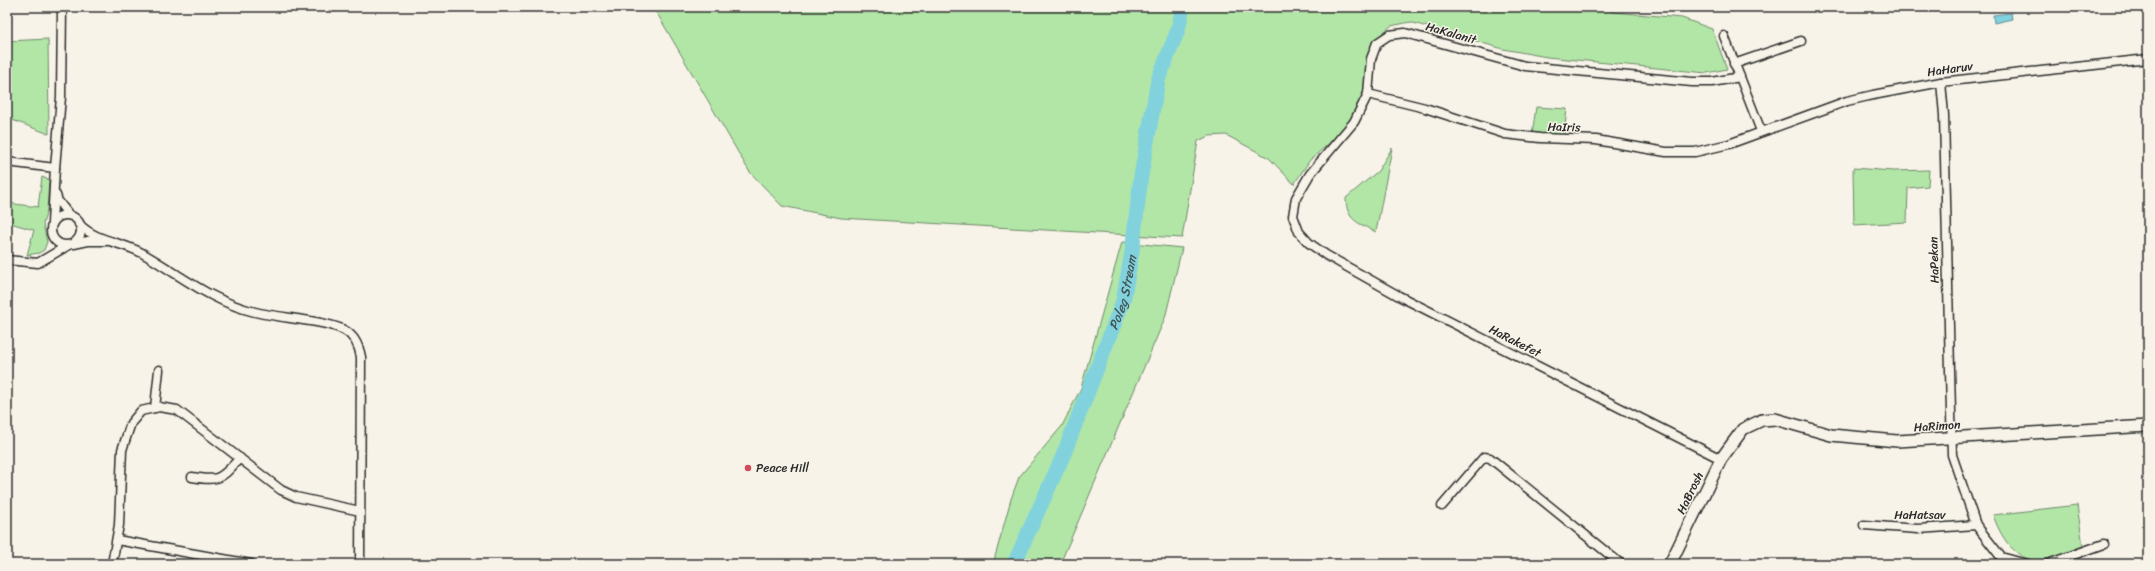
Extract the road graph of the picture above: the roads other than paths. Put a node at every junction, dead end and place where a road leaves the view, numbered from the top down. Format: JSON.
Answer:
{"nodes":[{"id":1,"x":62,"y":7,"type":"edge"},
{"id":2,"x":1724,"y":36,"type":"dead end"},
{"id":3,"x":1801,"y":41,"type":"dead end"},
{"id":4,"x":2148,"y":59,"type":"edge"},
{"id":5,"x":1734,"y":64,"type":"junction"},
{"id":6,"x":1740,"y":78,"type":"junction"},
{"id":7,"x":1941,"y":82,"type":"junction"},
{"id":8,"x":1368,"y":94,"type":"junction"},
{"id":9,"x":1761,"y":131,"type":"junction"},
{"id":10,"x":7,"y":162,"type":"edge"},
{"id":11,"x":55,"y":168,"type":"junction"},
{"id":12,"x":55,"y":190,"type":"junction"},
{"id":13,"x":69,"y":215,"type":"junction"},
{"id":14,"x":52,"y":223,"type":"junction"},
{"id":15,"x":80,"y":224,"type":"junction"},
{"id":16,"x":1303,"y":237,"type":"joint"},
{"id":17,"x":52,"y":238,"type":"junction"},
{"id":18,"x":113,"y":242,"type":"junction"},
{"id":19,"x":70,"y":245,"type":"junction"},
{"id":20,"x":7,"y":260,"type":"edge"},
{"id":21,"x":45,"y":260,"type":"junction"},
{"id":22,"x":159,"y":370,"type":"dead end"},
{"id":23,"x":155,"y":408,"type":"junction"},
{"id":24,"x":2148,"y":426,"type":"edge"},
{"id":25,"x":1736,"y":436,"type":"joint"},
{"id":26,"x":1950,"y":438,"type":"junction"},
{"id":27,"x":240,"y":458,"type":"junction"},
{"id":28,"x":1721,"y":459,"type":"junction"},
{"id":29,"x":192,"y":477,"type":"dead end"},
{"id":30,"x":1442,"y":506,"type":"dead end"},
{"id":31,"x":360,"y":511,"type":"junction"},
{"id":32,"x":1864,"y":525,"type":"dead end"},
{"id":33,"x":1976,"y":525,"type":"junction"},
{"id":34,"x":117,"y":540,"type":"junction"},
{"id":35,"x":2104,"y":544,"type":"dead end"},
{"id":36,"x":2012,"y":562,"type":"edge"},
{"id":37,"x":112,"y":564,"type":"edge"},
{"id":38,"x":251,"y":564,"type":"edge"},
{"id":39,"x":360,"y":564,"type":"edge"},
{"id":40,"x":1621,"y":564,"type":"edge"},
{"id":41,"x":1670,"y":564,"type":"edge"},
{"id":42,"x":2027,"y":564,"type":"edge"},
{"id":43,"x":2048,"y":564,"type":"edge"}],
"edges":[{"from":1,"to":11,"type":"street"},
{"from":2,"to":5,"type":"street"},
{"from":3,"to":5,"type":"street"},
{"from":4,"to":7,"type":"street","name":"HaHaruv"},
{"from":5,"to":6,"type":"street"},
{"from":6,"to":8,"type":"street","name":"HaKalanit"},
{"from":6,"to":9,"type":"street"},
{"from":7,"to":9,"type":"street","name":"HaHaruv"},
{"from":7,"to":26,"type":"street","name":"HaPekan"},
{"from":8,"to":9,"type":"street","name":"HaIris"},
{"from":8,"to":16,"type":"street","name":"HaKalanit"},
{"from":10,"to":11,"type":"street"},
{"from":11,"to":12,"type":"street"},
{"from":12,"to":13,"type":"street"},
{"from":12,"to":14,"type":"street"},
{"from":13,"to":14,"type":"street"},
{"from":13,"to":15,"type":"street"},
{"from":14,"to":17,"type":"street"},
{"from":15,"to":18,"type":"street"},
{"from":15,"to":19,"type":"street"},
{"from":16,"to":28,"type":"street","name":"HaRakefet"},
{"from":17,"to":19,"type":"street"},
{"from":17,"to":21,"type":"street"},
{"from":18,"to":19,"type":"street"},
{"from":18,"to":31,"type":"street"},
{"from":19,"to":21,"type":"street"},
{"from":20,"to":21,"type":"street"},
{"from":22,"to":23,"type":"street"},
{"from":23,"to":27,"type":"street"},
{"from":23,"to":34,"type":"street"},
{"from":24,"to":26,"type":"street","name":"HaRimon"},
{"from":25,"to":26,"type":"street","name":"HaRimon"},
{"from":25,"to":28,"type":"street","name":"HaBrosh"},
{"from":26,"to":33,"type":"street","name":"HaPekan"},
{"from":27,"to":29,"type":"street"},
{"from":27,"to":31,"type":"street"},
{"from":28,"to":41,"type":"street","name":"HaBrosh"},
{"from":30,"to":40,"type":"street"},
{"from":31,"to":39,"type":"street"},
{"from":32,"to":33,"type":"street","name":"HaHatsav"},
{"from":33,"to":36,"type":"street","name":"HaPekan"},
{"from":34,"to":37,"type":"street"},
{"from":34,"to":38,"type":"street"},
{"from":35,"to":43,"type":"street"},
{"from":36,"to":42,"type":"street","name":"HaPekan"}]}
